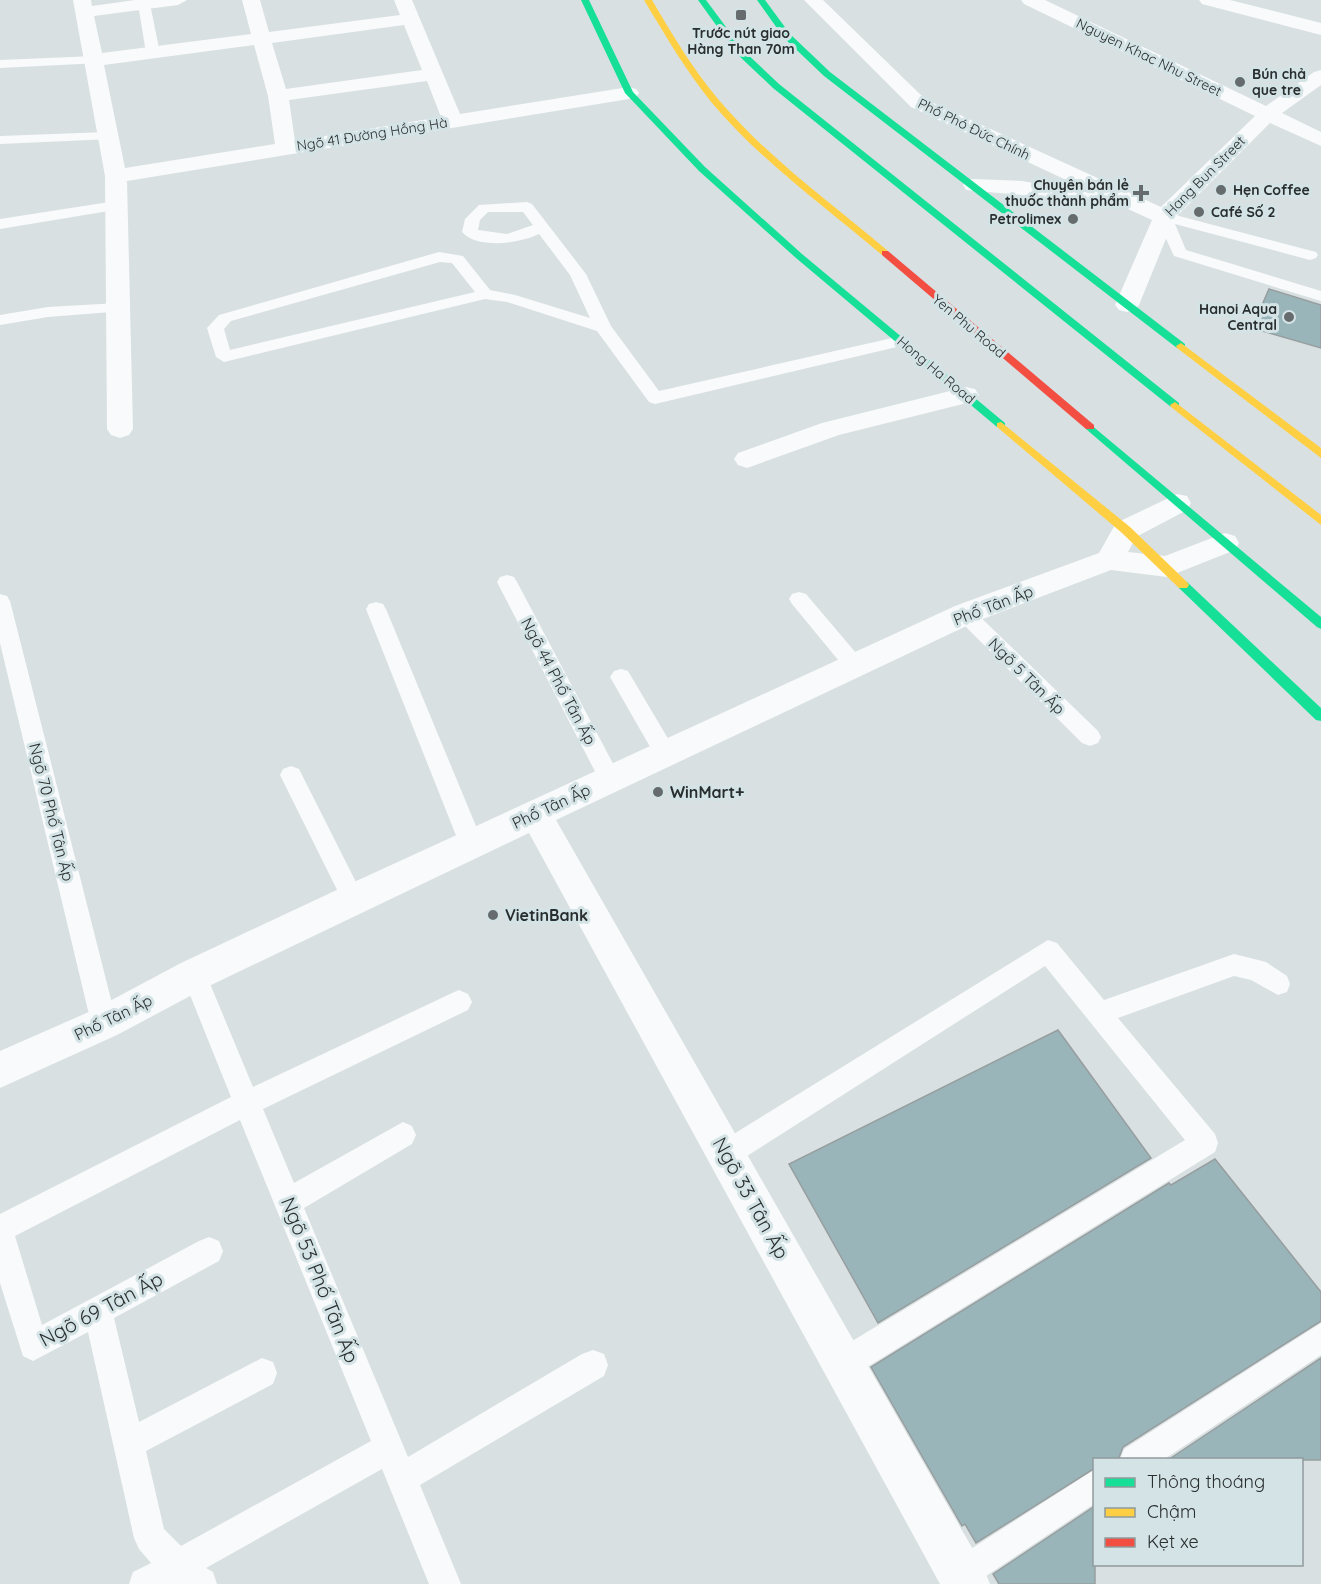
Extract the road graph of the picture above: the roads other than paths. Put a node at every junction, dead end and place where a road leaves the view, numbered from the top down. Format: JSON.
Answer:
{"nodes":[{"id":1,"x":178,"y":0,"type":"edge"},
{"id":2,"x":250,"y":0,"type":"edge"},
{"id":3,"x":403,"y":0,"type":"edge"},
{"id":4,"x":585,"y":0,"type":"edge"},
{"id":5,"x":648,"y":0,"type":"edge"},
{"id":6,"x":702,"y":0,"type":"edge"},
{"id":7,"x":761,"y":0,"type":"edge"},
{"id":8,"x":813,"y":0,"type":"edge"},
{"id":9,"x":1030,"y":0,"type":"edge"},
{"id":10,"x":1208,"y":0,"type":"edge"},
{"id":11,"x":144,"y":4,"type":"junction"},
{"id":12,"x":83,"y":6,"type":"edge"},
{"id":13,"x":411,"y":19,"type":"junction"},
{"id":14,"x":1321,"y":29,"type":"edge"},
{"id":15,"x":260,"y":39,"type":"junction"},
{"id":16,"x":153,"y":53,"type":"junction"},
{"id":17,"x":95,"y":60,"type":"junction"},
{"id":18,"x":0,"y":64,"type":"edge"},
{"id":19,"x":433,"y":74,"type":"junction"},
{"id":20,"x":1321,"y":75,"type":"edge"},
{"id":21,"x":629,"y":93,"type":"junction"},
{"id":22,"x":278,"y":96,"type":"junction"},
{"id":23,"x":1268,"y":114,"type":"junction"},
{"id":24,"x":453,"y":121,"type":"junction"},
{"id":25,"x":107,"y":136,"type":"junction"},
{"id":26,"x":0,"y":140,"type":"edge"},
{"id":27,"x":1321,"y":141,"type":"edge"},
{"id":28,"x":286,"y":148,"type":"junction"},
{"id":29,"x":116,"y":176,"type":"junction"},
{"id":30,"x":974,"y":185,"type":"junction"},
{"id":31,"x":116,"y":206,"type":"junction"},
{"id":32,"x":1164,"y":217,"type":"junction"},
{"id":33,"x":0,"y":224,"type":"edge"},
{"id":34,"x":541,"y":226,"type":"dead end"},
{"id":35,"x":1310,"y":255,"type":"dead end"},
{"id":36,"x":485,"y":294,"type":"junction"},
{"id":37,"x":1321,"y":296,"type":"edge"},
{"id":38,"x":1127,"y":304,"type":"junction"},
{"id":39,"x":118,"y":308,"type":"junction"},
{"id":40,"x":0,"y":320,"type":"edge"},
{"id":41,"x":603,"y":327,"type":"junction"},
{"id":42,"x":901,"y":341,"type":"junction"},
{"id":43,"x":966,"y":395,"type":"junction"},
{"id":44,"x":120,"y":429,"type":"dead end"},
{"id":45,"x":1321,"y":454,"type":"edge"},
{"id":46,"x":747,"y":459,"type":"dead end"},
{"id":47,"x":1177,"y":503,"type":"junction"},
{"id":48,"x":1321,"y":521,"type":"edge"},
{"id":49,"x":1126,"y":530,"type":"junction"},
{"id":50,"x":1225,"y":543,"type":"junction"},
{"id":51,"x":1109,"y":560,"type":"junction"},
{"id":52,"x":1167,"y":567,"type":"junction"},
{"id":53,"x":507,"y":582,"type":"dead end"},
{"id":54,"x":799,"y":599,"type":"dead end"},
{"id":55,"x":0,"y":601,"type":"edge"},
{"id":56,"x":376,"y":609,"type":"dead end"},
{"id":57,"x":965,"y":614,"type":"junction"},
{"id":58,"x":1321,"y":624,"type":"edge"},
{"id":59,"x":855,"y":666,"type":"junction"},
{"id":60,"x":621,"y":677,"type":"dead end"},
{"id":61,"x":1321,"y":716,"type":"edge"},
{"id":62,"x":1090,"y":737,"type":"dead end"},
{"id":63,"x":665,"y":753,"type":"junction"},
{"id":64,"x":291,"y":775,"type":"dead end"},
{"id":65,"x":610,"y":779,"type":"junction"},
{"id":66,"x":535,"y":813,"type":"junction"},
{"id":67,"x":471,"y":843,"type":"junction"},
{"id":68,"x":353,"y":898,"type":"junction"},
{"id":69,"x":194,"y":975,"type":"junction"},
{"id":70,"x":1278,"y":984,"type":"dead end"},
{"id":71,"x":459,"y":1002,"type":"dead end"},
{"id":72,"x":1099,"y":1013,"type":"junction"},
{"id":73,"x":105,"y":1023,"type":"junction"},
{"id":74,"x":0,"y":1070,"type":"edge"},
{"id":75,"x":247,"y":1103,"type":"junction"},
{"id":76,"x":404,"y":1135,"type":"dead end"},
{"id":77,"x":726,"y":1154,"type":"junction"},
{"id":78,"x":288,"y":1202,"type":"junction"},
{"id":79,"x":0,"y":1231,"type":"edge"},
{"id":80,"x":209,"y":1251,"type":"dead end"},
{"id":81,"x":98,"y":1311,"type":"junction"},
{"id":82,"x":1321,"y":1338,"type":"edge"},
{"id":83,"x":845,"y":1363,"type":"junction"},
{"id":84,"x":593,"y":1365,"type":"dead end"},
{"id":85,"x":262,"y":1372,"type":"dead end"},
{"id":86,"x":128,"y":1444,"type":"junction"},
{"id":87,"x":389,"y":1448,"type":"junction"},
{"id":88,"x":1138,"y":1458,"type":"edge"},
{"id":89,"x":401,"y":1479,"type":"junction"},
{"id":90,"x":1093,"y":1487,"type":"edge"},
{"id":91,"x":189,"y":1575,"type":"edge"},
{"id":92,"x":963,"y":1579,"type":"edge"},
{"id":93,"x":145,"y":1584,"type":"edge"},
{"id":94,"x":445,"y":1584,"type":"edge"}],
"edges":[{"from":1,"to":11,"type":"street"},
{"from":2,"to":15,"type":"street"},
{"from":3,"to":13,"type":"street"},
{"from":4,"to":21,"type":"main road","name":"Hong Ha Road"},
{"from":5,"to":47,"type":"main road","name":"Yen Phu Road"},
{"from":6,"to":48,"type":"main road"},
{"from":7,"to":30,"type":"main road"},
{"from":8,"to":32,"type":"street","name":"Phố Phó Đức Chính"},
{"from":9,"to":23,"type":"street","name":"Nguyen Khac Nhu Street"},
{"from":10,"to":14,"type":"street"},
{"from":11,"to":12,"type":"street"},
{"from":11,"to":16,"type":"lane"},
{"from":12,"to":17,"type":"street"},
{"from":13,"to":15,"type":"street"},
{"from":13,"to":19,"type":"street"},
{"from":15,"to":16,"type":"street"},
{"from":15,"to":22,"type":"street"},
{"from":16,"to":17,"type":"street"},
{"from":17,"to":18,"type":"lane"},
{"from":17,"to":25,"type":"street"},
{"from":19,"to":22,"type":"street"},
{"from":19,"to":24,"type":"street"},
{"from":20,"to":23,"type":"street","name":"Hang Bun Street"},
{"from":21,"to":24,"type":"street","name":"Ngõ 41 Đường Hồng Hà"},
{"from":21,"to":42,"type":"main road","name":"Hong Ha Road"},
{"from":22,"to":28,"type":"street"},
{"from":23,"to":27,"type":"street","name":"Nguyen Khac Nhu Street"},
{"from":23,"to":32,"type":"street","name":"Hang Bun Street"},
{"from":24,"to":28,"type":"street","name":"Ngõ 41 Đường Hồng Hà"},
{"from":25,"to":26,"type":"lane"},
{"from":25,"to":29,"type":"street"},
{"from":28,"to":29,"type":"street","name":"Ngõ 41 Đường Hồng Hà"},
{"from":29,"to":31,"type":"street"},
{"from":30,"to":32,"type":"street"},
{"from":30,"to":38,"type":"main road"},
{"from":31,"to":33,"type":"lane"},
{"from":31,"to":39,"type":"street"},
{"from":32,"to":35,"type":"lane"},
{"from":32,"to":37,"type":"lane"},
{"from":32,"to":38,"type":"street","name":"Hang Bun Street"},
{"from":34,"to":41,"type":"lane"},
{"from":36,"to":36,"type":"lane"},
{"from":36,"to":41,"type":"lane"},
{"from":38,"to":45,"type":"main road"},
{"from":39,"to":40,"type":"lane"},
{"from":39,"to":44,"type":"street"},
{"from":41,"to":42,"type":"lane"},
{"from":42,"to":43,"type":"main road","name":"Hong Ha Road"},
{"from":43,"to":46,"type":"street"},
{"from":43,"to":49,"type":"main road","name":"Hong Ha Road"},
{"from":47,"to":49,"type":"street"},
{"from":47,"to":50,"type":"main road","name":"Yen Phu Road"},
{"from":49,"to":51,"type":"street"},
{"from":49,"to":52,"type":"main road","name":"Hong Ha Road"},
{"from":50,"to":52,"type":"street","name":"Phố Tân Ấp"},
{"from":50,"to":58,"type":"main road","name":"Yen Phu Road"},
{"from":51,"to":52,"type":"street","name":"Phố Tân Ấp"},
{"from":51,"to":57,"type":"street","name":"Phố Tân Ấp"},
{"from":52,"to":61,"type":"main road","name":"Hong Ha Road"},
{"from":53,"to":65,"type":"lane","name":"Ngõ 44 Phố Tân Ấp"},
{"from":54,"to":59,"type":"lane"},
{"from":55,"to":73,"type":"lane","name":"Ngõ 70 Phố Tân Ấp"},
{"from":56,"to":67,"type":"lane"},
{"from":57,"to":59,"type":"street","name":"Phố Tân Ấp"},
{"from":57,"to":62,"type":"lane","name":"Ngõ 5 Tân Ấp"},
{"from":59,"to":63,"type":"street","name":"Phố Tân Ấp"},
{"from":60,"to":63,"type":"lane"},
{"from":63,"to":65,"type":"street","name":"Phố Tân Ấp"},
{"from":64,"to":68,"type":"lane"},
{"from":65,"to":66,"type":"street","name":"Phố Tân Ấp"},
{"from":66,"to":67,"type":"street","name":"Phố Tân Ấp"},
{"from":66,"to":77,"type":"street","name":"Ngõ 33 Tân Ấp"},
{"from":67,"to":68,"type":"street","name":"Phố Tân Ấp"},
{"from":68,"to":69,"type":"street","name":"Phố Tân Ấp"},
{"from":69,"to":73,"type":"street","name":"Phố Tân Ấp"},
{"from":69,"to":75,"type":"lane","name":"Ngõ 53 Phố Tân Ấp"},
{"from":70,"to":72,"type":"lane"},
{"from":71,"to":75,"type":"lane"},
{"from":72,"to":77,"type":"lane"},
{"from":72,"to":83,"type":"lane"},
{"from":73,"to":74,"type":"street","name":"Phố Tân Ấp"},
{"from":75,"to":78,"type":"lane","name":"Ngõ 53 Phố Tân Ấp"},
{"from":75,"to":79,"type":"lane"},
{"from":76,"to":78,"type":"lane"},
{"from":77,"to":83,"type":"street","name":"Ngõ 33 Tân Ấp"},
{"from":78,"to":87,"type":"lane","name":"Ngõ 53 Phố Tân Ấp"},
{"from":79,"to":81,"type":"lane","name":"Ngõ 69 Tân Ấp"},
{"from":80,"to":81,"type":"lane","name":"Ngõ 69 Tân Ấp"},
{"from":81,"to":86,"type":"lane"},
{"from":82,"to":88,"type":"lane"},
{"from":83,"to":92,"type":"street","name":"Ngõ 33 Tân Ấp"},
{"from":84,"to":89,"type":"lane"},
{"from":85,"to":86,"type":"lane"},
{"from":86,"to":91,"type":"lane"},
{"from":87,"to":89,"type":"lane","name":"Ngõ 53 Phố Tân Ấp"},
{"from":87,"to":91,"type":"lane"},
{"from":89,"to":94,"type":"lane","name":"Ngõ 53 Phố Tân Ấp"},
{"from":90,"to":92,"type":"lane"},
{"from":91,"to":93,"type":"lane"}]}
